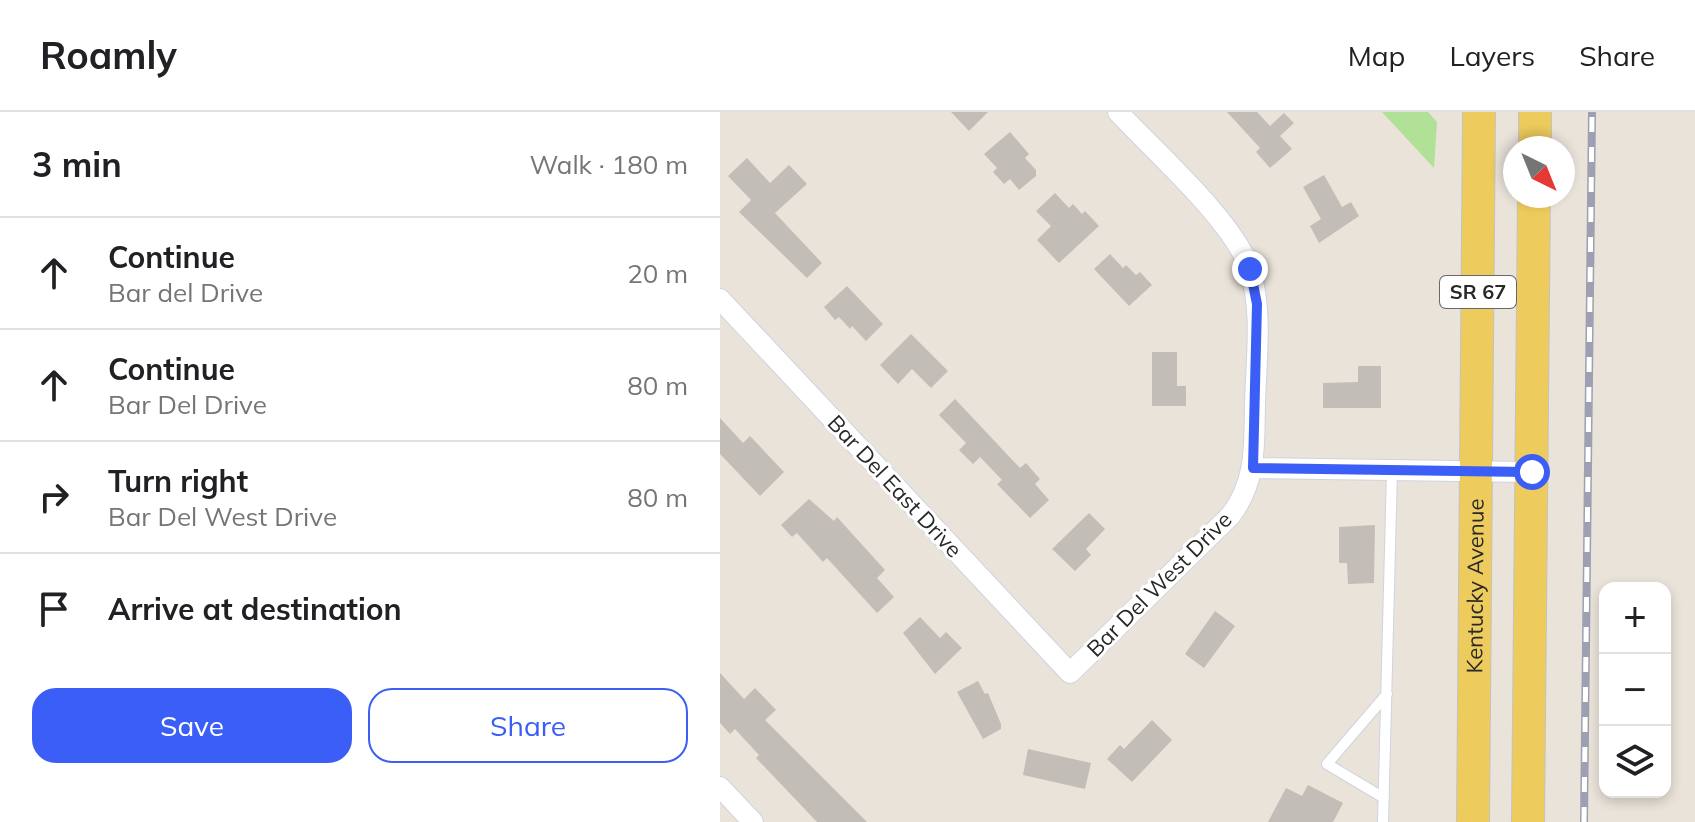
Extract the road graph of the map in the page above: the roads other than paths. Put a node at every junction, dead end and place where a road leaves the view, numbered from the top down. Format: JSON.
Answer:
{"nodes":[{"id":1,"x":1118,"y":112,"type":"edge"},
{"id":2,"x":1479,"y":112,"type":"edge"},
{"id":3,"x":1535,"y":112,"type":"edge"},
{"id":4,"x":1535,"y":136,"type":"edge"},
{"id":5,"x":1534,"y":208,"type":"edge"},
{"id":6,"x":720,"y":299,"type":"edge"},
{"id":7,"x":1253,"y":468,"type":"junction"},
{"id":8,"x":1392,"y":470,"type":"junction"},
{"id":9,"x":1477,"y":471,"type":"junction"},
{"id":10,"x":1532,"y":472,"type":"junction"},
{"id":11,"x":1070,"y":673,"type":"joint"},
{"id":12,"x":1387,"y":694,"type":"junction"},
{"id":13,"x":721,"y":791,"type":"edge"},
{"id":14,"x":1384,"y":798,"type":"junction"},
{"id":15,"x":753,"y":822,"type":"edge"},
{"id":16,"x":1383,"y":822,"type":"edge"},
{"id":17,"x":1473,"y":822,"type":"edge"},
{"id":18,"x":1528,"y":822,"type":"edge"}],
"edges":[{"from":1,"to":7,"type":"street","name":"Bar Del West Drive"},
{"from":2,"to":9,"type":"main road","name":"Kentucky Avenue","number":"SR 67"},
{"from":3,"to":4,"type":"main road"},
{"from":5,"to":10,"type":"main road","number":"SR 67"},
{"from":6,"to":11,"type":"street","name":"Bar Del East Drive"},
{"from":7,"to":8,"type":"street"},
{"from":7,"to":11,"type":"street","name":"Bar Del West Drive"},
{"from":8,"to":9,"type":"street"},
{"from":8,"to":12,"type":"lane"},
{"from":9,"to":10,"type":"street"},
{"from":9,"to":17,"type":"main road","name":"Kentucky Avenue","number":"SR 67"},
{"from":10,"to":18,"type":"main road","number":"SR 67"},
{"from":12,"to":14,"type":"lane"},
{"from":12,"to":14,"type":"lane"},
{"from":13,"to":15,"type":"street"},
{"from":14,"to":16,"type":"lane"}]}
